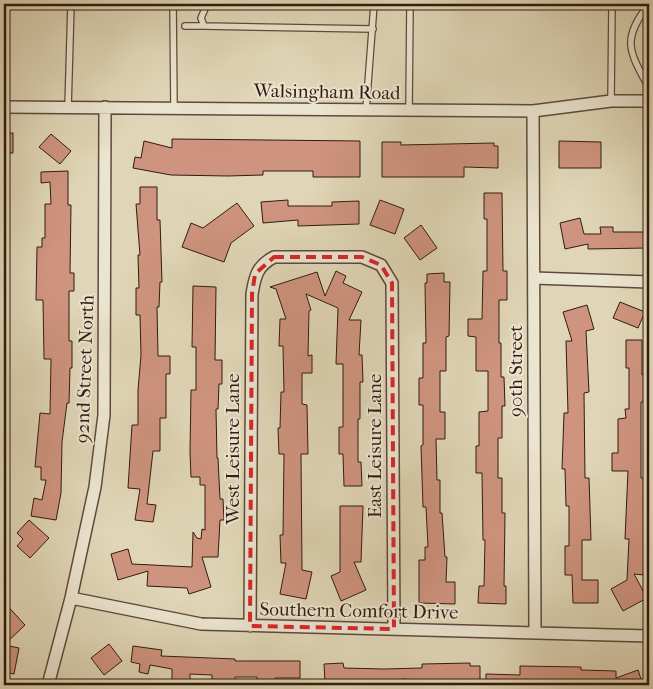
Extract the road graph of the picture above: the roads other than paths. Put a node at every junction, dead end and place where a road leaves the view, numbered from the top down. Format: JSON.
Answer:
{"nodes":[{"id":1,"x":71,"y":4,"type":"edge"},
{"id":2,"x":173,"y":4,"type":"edge"},
{"id":3,"x":207,"y":4,"type":"edge"},
{"id":4,"x":374,"y":4,"type":"edge"},
{"id":5,"x":410,"y":4,"type":"edge"},
{"id":6,"x":469,"y":4,"type":"edge"},
{"id":7,"x":479,"y":4,"type":"edge"},
{"id":8,"x":612,"y":4,"type":"edge"},
{"id":9,"x":649,"y":4,"type":"edge"},
{"id":10,"x":184,"y":26,"type":"dead end"},
{"id":11,"x":204,"y":26,"type":"junction"},
{"id":12,"x":373,"y":29,"type":"junction"},
{"id":13,"x":649,"y":88,"type":"edge"},
{"id":14,"x":649,"y":101,"type":"edge"},
{"id":15,"x":611,"y":102,"type":"junction"},
{"id":16,"x":4,"y":107,"type":"edge"},
{"id":17,"x":68,"y":108,"type":"junction"},
{"id":18,"x":105,"y":108,"type":"junction"},
{"id":19,"x":174,"y":108,"type":"junction"},
{"id":20,"x":366,"y":110,"type":"junction"},
{"id":21,"x":409,"y":110,"type":"junction"},
{"id":22,"x":533,"y":111,"type":"junction"},
{"id":23,"x":256,"y":274,"type":"joint"},
{"id":24,"x":534,"y":278,"type":"junction"},
{"id":25,"x":649,"y":282,"type":"edge"},
{"id":26,"x":71,"y":598,"type":"junction"},
{"id":27,"x":250,"y":626,"type":"junction"},
{"id":28,"x":394,"y":630,"type":"junction"},
{"id":29,"x":535,"y":632,"type":"junction"},
{"id":30,"x":649,"y":636,"type":"edge"},
{"id":31,"x":48,"y":685,"type":"edge"}],
"edges":[{"from":1,"to":17,"type":"lane"},
{"from":2,"to":19,"type":"lane"},
{"from":3,"to":11,"type":"lane"},
{"from":4,"to":12,"type":"lane"},
{"from":5,"to":21,"type":"lane"},
{"from":6,"to":7,"type":"lane"},
{"from":8,"to":15,"type":"lane"},
{"from":9,"to":13,"type":"lane"},
{"from":10,"to":11,"type":"lane"},
{"from":11,"to":12,"type":"lane"},
{"from":12,"to":20,"type":"lane"},
{"from":14,"to":15,"type":"street","name":"Walsingham Road"},
{"from":15,"to":22,"type":"street","name":"Walsingham Road"},
{"from":16,"to":17,"type":"street","name":"Walsingham Road"},
{"from":17,"to":18,"type":"street","name":"Walsingham Road"},
{"from":18,"to":19,"type":"street","name":"Walsingham Road"},
{"from":18,"to":26,"type":"street","name":"92nd Street North"},
{"from":19,"to":20,"type":"street","name":"Walsingham Road"},
{"from":20,"to":21,"type":"street","name":"Walsingham Road"},
{"from":21,"to":22,"type":"street","name":"Walsingham Road"},
{"from":22,"to":24,"type":"street","name":"90th Street"},
{"from":23,"to":27,"type":"street","name":"West Leisure Lane"},
{"from":23,"to":28,"type":"street","name":"East Leisure Lane"},
{"from":24,"to":25,"type":"street"},
{"from":24,"to":29,"type":"street","name":"90th Street"},
{"from":26,"to":27,"type":"street","name":"Southern Comfort Drive"},
{"from":26,"to":31,"type":"street","name":"92nd Street North"},
{"from":27,"to":28,"type":"street","name":"Southern Comfort Drive"},
{"from":28,"to":29,"type":"street","name":"Southern Comfort Drive"},
{"from":29,"to":30,"type":"street","name":"Southern Comfort Drive"}]}
